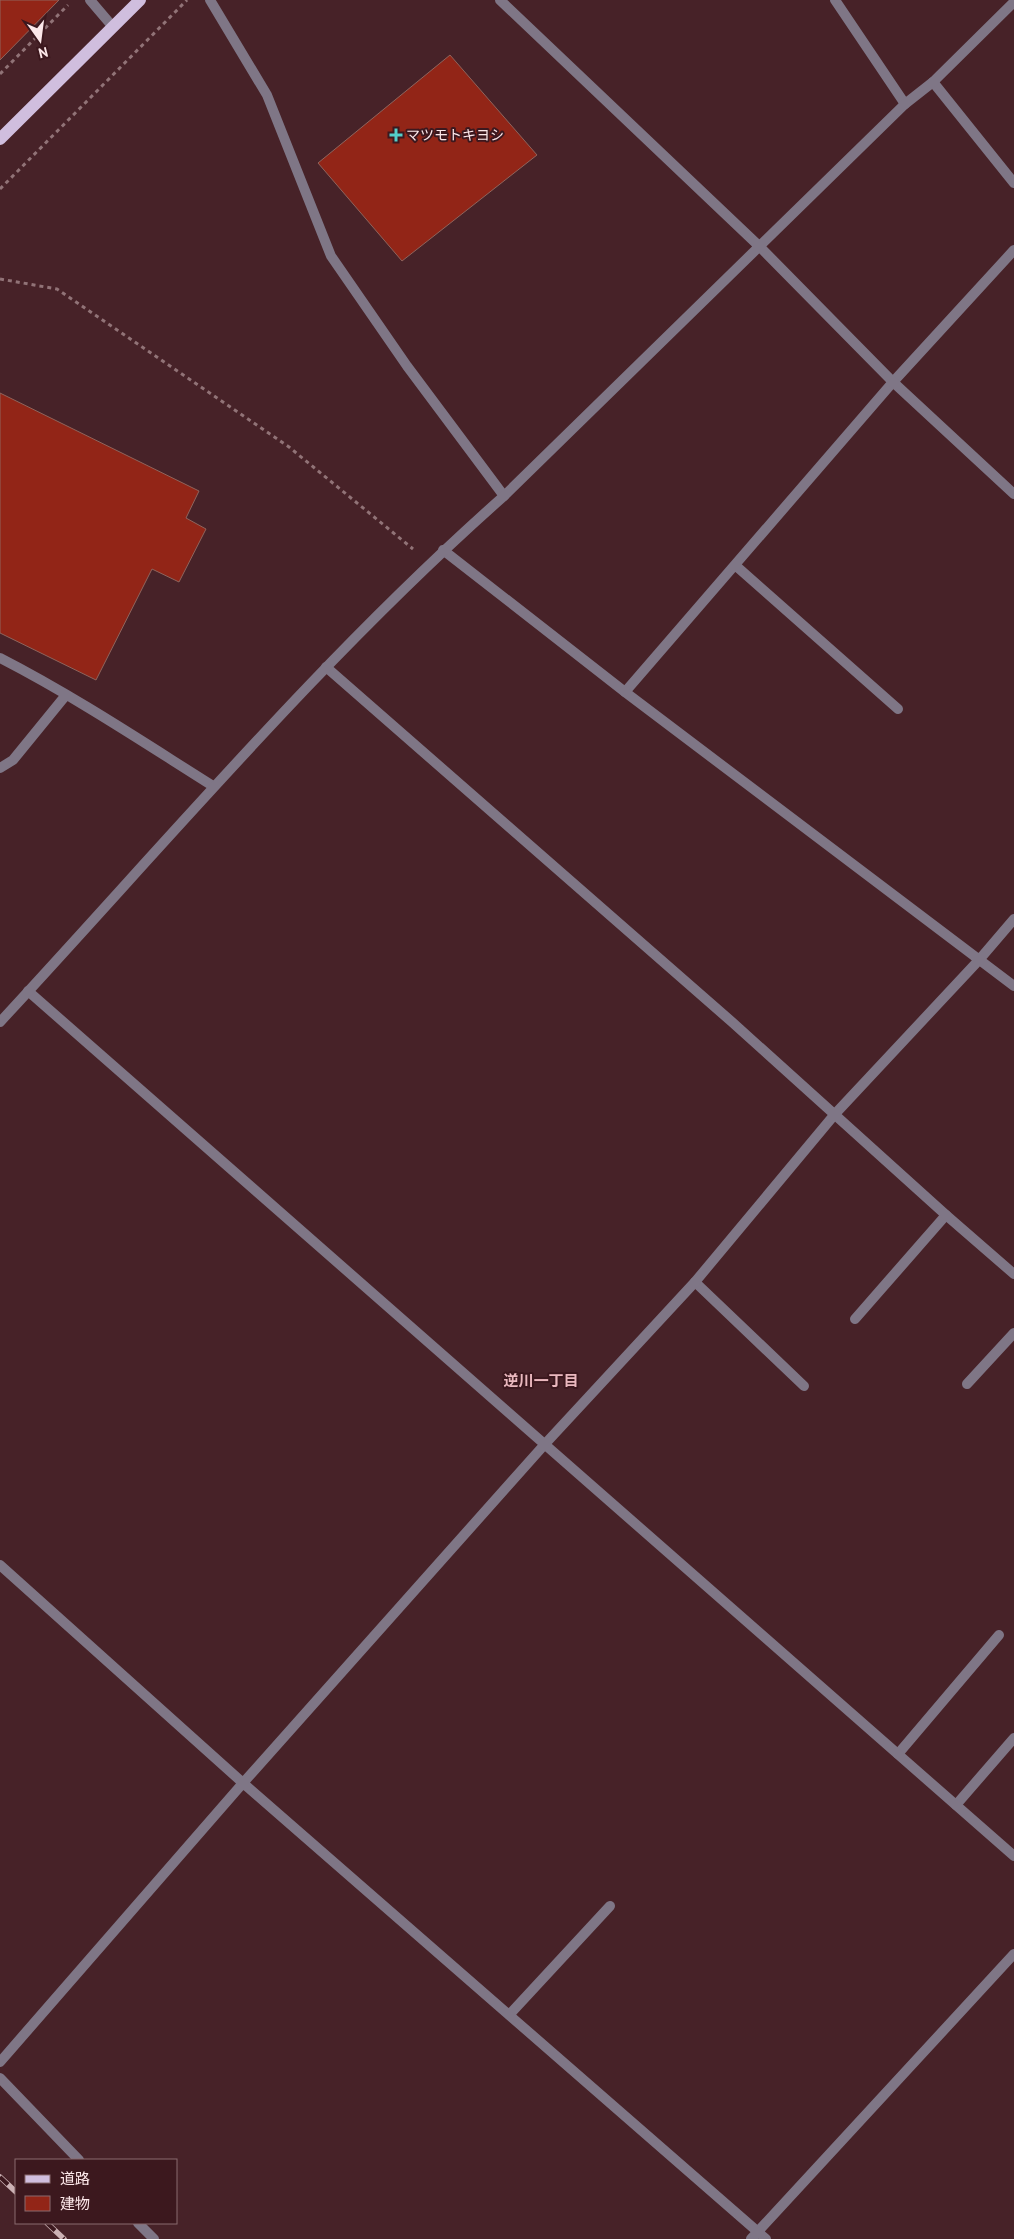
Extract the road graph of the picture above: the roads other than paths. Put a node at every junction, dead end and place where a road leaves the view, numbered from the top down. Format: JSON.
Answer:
{"nodes":[{"id":1,"x":90,"y":0,"type":"edge"},
{"id":2,"x":140,"y":0,"type":"edge"},
{"id":3,"x":210,"y":0,"type":"edge"},
{"id":4,"x":500,"y":0,"type":"edge"},
{"id":5,"x":835,"y":0,"type":"edge"},
{"id":6,"x":1014,"y":2,"type":"edge"},
{"id":7,"x":114,"y":27,"type":"junction"},
{"id":8,"x":932,"y":82,"type":"junction"},
{"id":9,"x":905,"y":104,"type":"junction"},
{"id":10,"x":0,"y":139,"type":"edge"},
{"id":11,"x":1014,"y":183,"type":"edge"},
{"id":12,"x":759,"y":246,"type":"junction"},
{"id":13,"x":1014,"y":250,"type":"edge"},
{"id":14,"x":892,"y":382,"type":"junction"},
{"id":15,"x":1014,"y":494,"type":"edge"},
{"id":16,"x":504,"y":496,"type":"junction"},
{"id":17,"x":443,"y":550,"type":"junction"},
{"id":18,"x":735,"y":565,"type":"junction"},
{"id":19,"x":0,"y":658,"type":"edge"},
{"id":20,"x":326,"y":667,"type":"junction"},
{"id":21,"x":625,"y":692,"type":"junction"},
{"id":22,"x":66,"y":695,"type":"junction"},
{"id":23,"x":898,"y":708,"type":"dead end"},
{"id":24,"x":0,"y":768,"type":"edge"},
{"id":25,"x":213,"y":786,"type":"junction"},
{"id":26,"x":1014,"y":919,"type":"edge"},
{"id":27,"x":979,"y":960,"type":"junction"},
{"id":28,"x":1014,"y":986,"type":"edge"},
{"id":29,"x":28,"y":992,"type":"junction"},
{"id":30,"x":0,"y":1022,"type":"edge"},
{"id":31,"x":835,"y":1114,"type":"junction"},
{"id":32,"x":946,"y":1215,"type":"junction"},
{"id":33,"x":1014,"y":1274,"type":"edge"},
{"id":34,"x":695,"y":1282,"type":"junction"},
{"id":35,"x":855,"y":1319,"type":"dead end"},
{"id":36,"x":1014,"y":1333,"type":"edge"},
{"id":37,"x":967,"y":1384,"type":"dead end"},
{"id":38,"x":804,"y":1386,"type":"dead end"},
{"id":39,"x":545,"y":1444,"type":"junction"},
{"id":40,"x":0,"y":1565,"type":"edge"},
{"id":41,"x":1000,"y":1634,"type":"dead end"},
{"id":42,"x":1014,"y":1738,"type":"edge"},
{"id":43,"x":898,"y":1754,"type":"junction"},
{"id":44,"x":243,"y":1783,"type":"junction"},
{"id":45,"x":956,"y":1805,"type":"junction"},
{"id":46,"x":1014,"y":1856,"type":"edge"},
{"id":47,"x":610,"y":1906,"type":"dead end"},
{"id":48,"x":1014,"y":1954,"type":"edge"},
{"id":49,"x":509,"y":2015,"type":"junction"},
{"id":50,"x":0,"y":2062,"type":"edge"},
{"id":51,"x":0,"y":2078,"type":"edge"},
{"id":52,"x":77,"y":2159,"type":"edge"},
{"id":53,"x":139,"y":2224,"type":"edge"},
{"id":54,"x":754,"y":2235,"type":"edge"},
{"id":55,"x":154,"y":2239,"type":"edge"},
{"id":56,"x":766,"y":2239,"type":"edge"}],
"edges":[{"from":1,"to":7,"type":"street"},
{"from":2,"to":7,"type":"main road"},
{"from":3,"to":16,"type":"street"},
{"from":4,"to":12,"type":"street"},
{"from":5,"to":9,"type":"street"},
{"from":6,"to":8,"type":"street"},
{"from":7,"to":10,"type":"main road"},
{"from":8,"to":9,"type":"street"},
{"from":8,"to":11,"type":"street"},
{"from":9,"to":12,"type":"street"},
{"from":12,"to":14,"type":"street"},
{"from":12,"to":16,"type":"street"},
{"from":13,"to":14,"type":"street"},
{"from":14,"to":15,"type":"street"},
{"from":14,"to":18,"type":"street"},
{"from":16,"to":17,"type":"street"},
{"from":17,"to":20,"type":"street"},
{"from":17,"to":21,"type":"street"},
{"from":18,"to":21,"type":"street"},
{"from":18,"to":23,"type":"street"},
{"from":19,"to":22,"type":"street"},
{"from":20,"to":25,"type":"street"},
{"from":20,"to":31,"type":"street"},
{"from":21,"to":27,"type":"street"},
{"from":22,"to":24,"type":"street"},
{"from":22,"to":25,"type":"street"},
{"from":25,"to":29,"type":"street"},
{"from":26,"to":27,"type":"street"},
{"from":27,"to":28,"type":"street"},
{"from":27,"to":31,"type":"street"},
{"from":29,"to":30,"type":"street"},
{"from":29,"to":39,"type":"street"},
{"from":31,"to":32,"type":"street"},
{"from":31,"to":34,"type":"street"},
{"from":32,"to":33,"type":"street"},
{"from":32,"to":35,"type":"street"},
{"from":34,"to":38,"type":"street"},
{"from":34,"to":39,"type":"street"},
{"from":36,"to":37,"type":"street"},
{"from":39,"to":43,"type":"street"},
{"from":39,"to":44,"type":"street"},
{"from":40,"to":44,"type":"street"},
{"from":41,"to":43,"type":"street"},
{"from":42,"to":45,"type":"street"},
{"from":43,"to":45,"type":"street"},
{"from":44,"to":49,"type":"street"},
{"from":44,"to":50,"type":"street"},
{"from":45,"to":46,"type":"street"},
{"from":47,"to":49,"type":"street"},
{"from":48,"to":54,"type":"street"},
{"from":49,"to":54,"type":"street"},
{"from":51,"to":52,"type":"street"},
{"from":53,"to":55,"type":"street"},
{"from":54,"to":56,"type":"street"}]}
